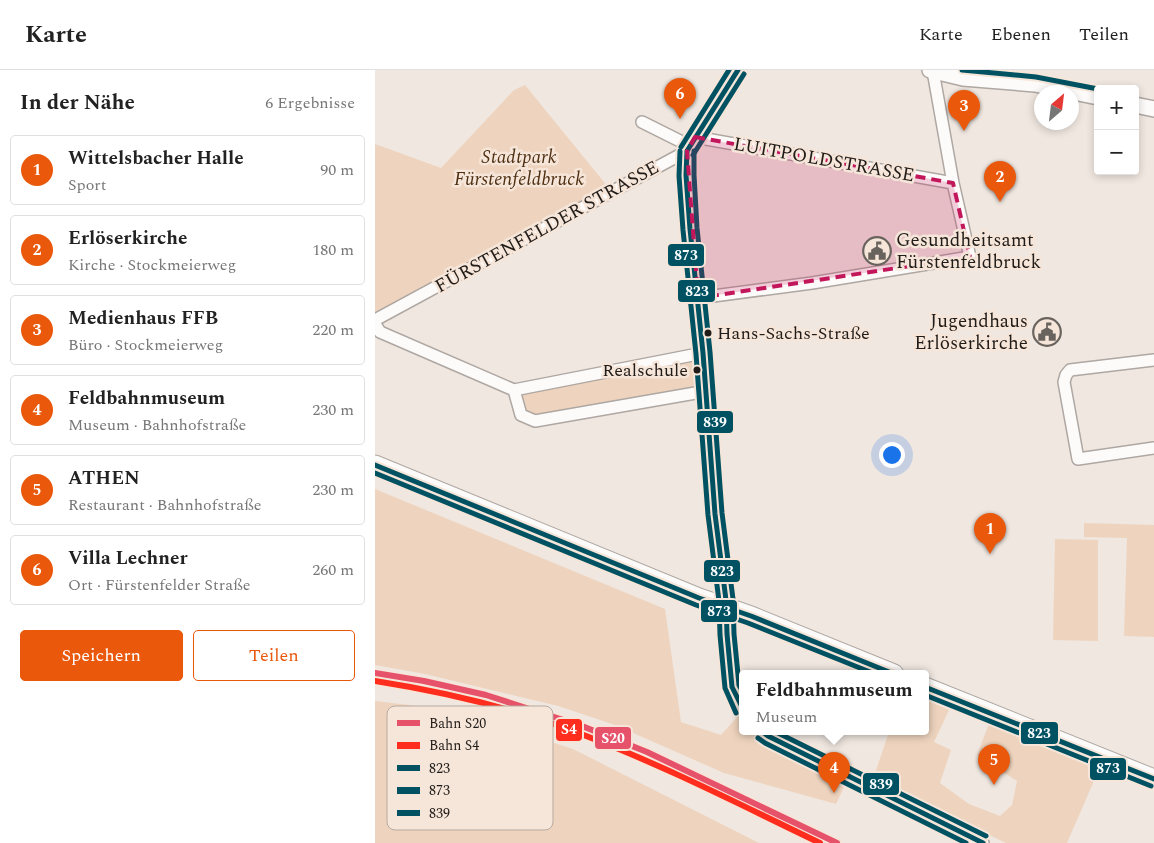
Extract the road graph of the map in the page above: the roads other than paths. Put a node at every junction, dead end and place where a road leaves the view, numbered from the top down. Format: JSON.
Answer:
{"nodes":[{"id":1,"x":738,"y":70,"type":"edge"},
{"id":2,"x":932,"y":71,"type":"edge"},
{"id":3,"x":1094,"y":95,"type":"edge"},
{"id":4,"x":1139,"y":106,"type":"edge"},
{"id":5,"x":1154,"y":109,"type":"edge"},
{"id":6,"x":642,"y":122,"type":"dead end"},
{"id":7,"x":690,"y":145,"type":"junction"},
{"id":8,"x":953,"y":183,"type":"junction"},
{"id":9,"x":698,"y":298,"type":"junction"},
{"id":10,"x":375,"y":322,"type":"edge"},
{"id":11,"x":703,"y":353,"type":"junction"},
{"id":12,"x":1154,"y":360,"type":"edge"},
{"id":13,"x":514,"y":390,"type":"junction"},
{"id":14,"x":707,"y":391,"type":"junction"},
{"id":15,"x":1154,"y":448,"type":"edge"},
{"id":16,"x":375,"y":465,"type":"edge"},
{"id":17,"x":727,"y":607,"type":"junction"},
{"id":18,"x":884,"y":670,"type":"edge"},
{"id":19,"x":929,"y":689,"type":"edge"},
{"id":20,"x":739,"y":702,"type":"edge"},
{"id":21,"x":767,"y":735,"type":"edge"},
{"id":22,"x":1154,"y":779,"type":"edge"},
{"id":23,"x":983,"y":843,"type":"edge"}],
"edges":[{"from":1,"to":7,"type":"street","name":"FÜRSTENFELDER STRASSE"},
{"from":2,"to":3,"type":"street"},
{"from":2,"to":8,"type":"street"},
{"from":4,"to":5,"type":"street"},
{"from":6,"to":7,"type":"street","name":"LUITPOLDSTRASSE"},
{"from":7,"to":8,"type":"street","name":"LUITPOLDSTRASSE"},
{"from":7,"to":9,"type":"street"},
{"from":7,"to":10,"type":"street","name":"FÜRSTENFELDER STRASSE"},
{"from":8,"to":9,"type":"street"},
{"from":9,"to":11,"type":"street"},
{"from":10,"to":13,"type":"street"},
{"from":11,"to":13,"type":"street"},
{"from":11,"to":14,"type":"street"},
{"from":12,"to":15,"type":"street"},
{"from":13,"to":14,"type":"street"},
{"from":14,"to":17,"type":"street"},
{"from":16,"to":17,"type":"main road"},
{"from":17,"to":18,"type":"main road"},
{"from":17,"to":20,"type":"street"},
{"from":19,"to":22,"type":"main road"},
{"from":21,"to":23,"type":"street"}]}
